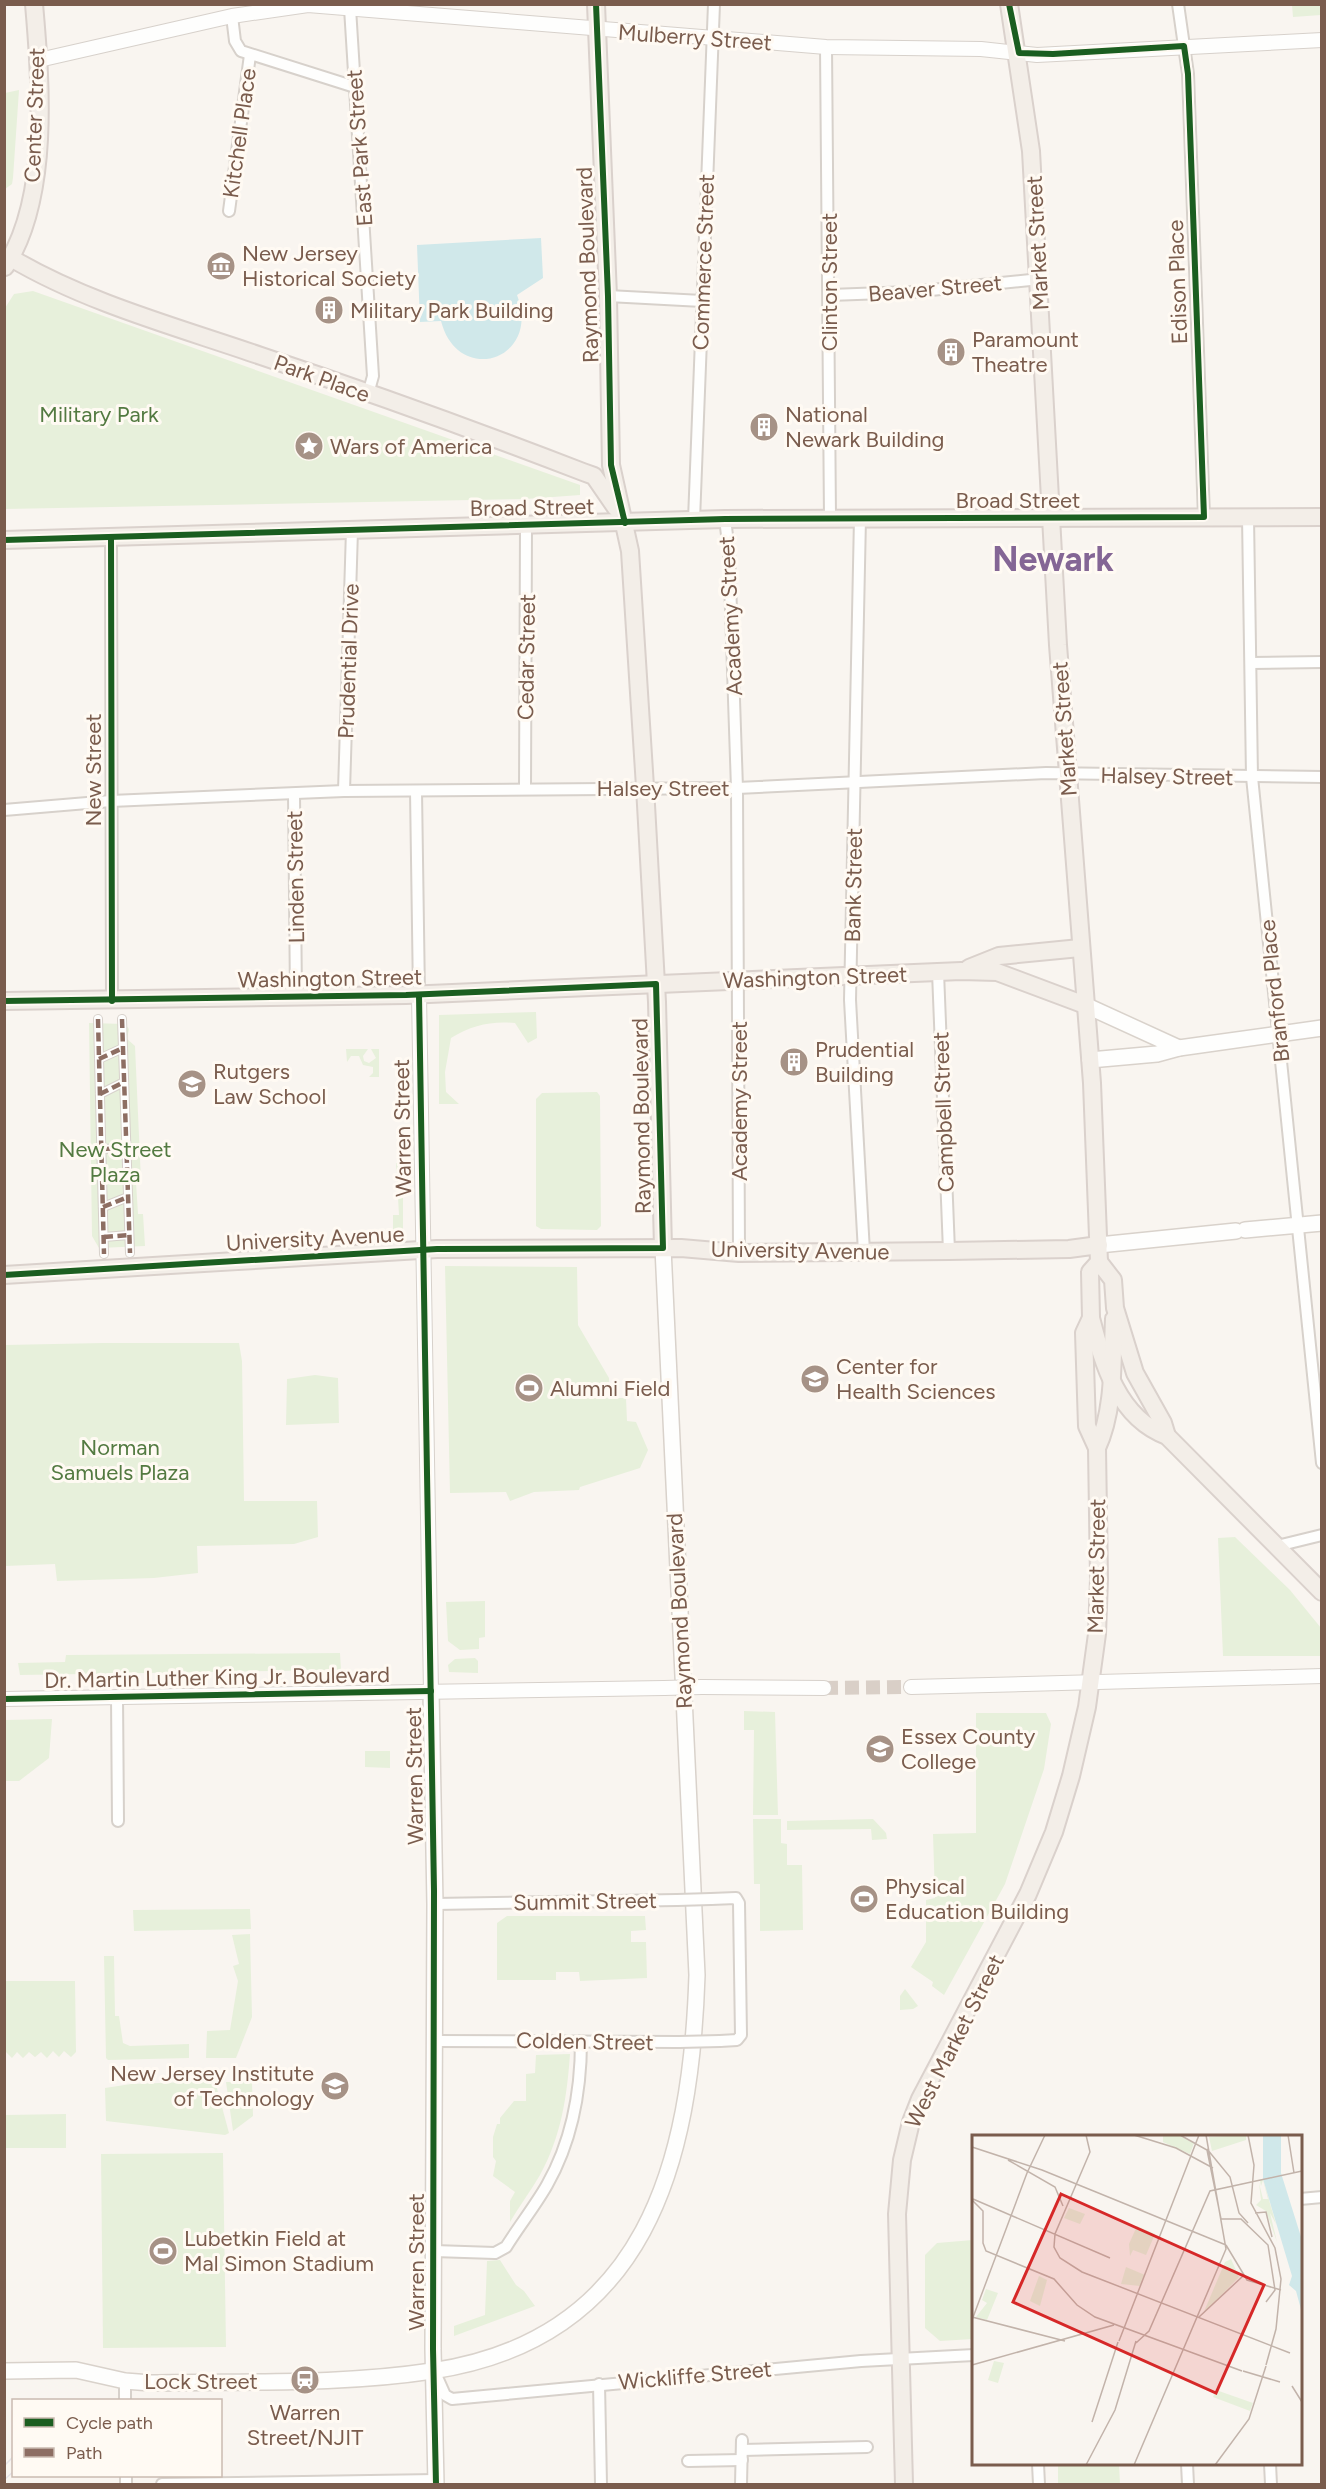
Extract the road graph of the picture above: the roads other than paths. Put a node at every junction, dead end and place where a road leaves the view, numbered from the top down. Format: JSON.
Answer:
{"nodes":[{"id":1,"x":34,"y":4,"type":"edge"},
{"id":2,"x":596,"y":4,"type":"edge"},
{"id":3,"x":714,"y":4,"type":"edge"},
{"id":4,"x":1010,"y":4,"type":"edge"},
{"id":5,"x":1178,"y":4,"type":"edge"},
{"id":6,"x":350,"y":8,"type":"junction"},
{"id":7,"x":232,"y":16,"type":"junction"},
{"id":8,"x":596,"y":30,"type":"junction"},
{"id":9,"x":713,"y":37,"type":"junction"},
{"id":10,"x":1322,"y":40,"type":"edge"},
{"id":11,"x":1184,"y":46,"type":"junction"},
{"id":12,"x":826,"y":47,"type":"junction"},
{"id":13,"x":1019,"y":53,"type":"junction"},
{"id":14,"x":250,"y":55,"type":"junction"},
{"id":15,"x":39,"y":60,"type":"junction"},
{"id":16,"x":355,"y":87,"type":"junction"},
{"id":17,"x":229,"y":211,"type":"dead end"},
{"id":18,"x":8,"y":263,"type":"edge"},
{"id":19,"x":1040,"y":279,"type":"junction"},
{"id":20,"x":830,"y":295,"type":"junction"},
{"id":21,"x":608,"y":296,"type":"junction"},
{"id":22,"x":702,"y":301,"type":"junction"},
{"id":23,"x":368,"y":394,"type":"junction"},
{"id":24,"x":1204,"y":517,"type":"junction"},
{"id":25,"x":1248,"y":517,"type":"junction"},
{"id":26,"x":1322,"y":517,"type":"edge"},
{"id":27,"x":830,"y":518,"type":"junction"},
{"id":28,"x":860,"y":518,"type":"junction"},
{"id":29,"x":1050,"y":518,"type":"junction"},
{"id":30,"x":725,"y":519,"type":"junction"},
{"id":31,"x":694,"y":520,"type":"junction"},
{"id":32,"x":625,"y":523,"type":"junction"},
{"id":33,"x":526,"y":526,"type":"junction"},
{"id":34,"x":352,"y":530,"type":"junction"},
{"id":35,"x":111,"y":538,"type":"junction"},
{"id":36,"x":4,"y":540,"type":"edge"},
{"id":37,"x":1322,"y":662,"type":"edge"},
{"id":38,"x":1251,"y":663,"type":"junction"},
{"id":39,"x":1068,"y":774,"type":"junction"},
{"id":40,"x":1252,"y":777,"type":"junction"},
{"id":41,"x":1322,"y":777,"type":"edge"},
{"id":42,"x":855,"y":782,"type":"junction"},
{"id":43,"x":645,"y":787,"type":"junction"},
{"id":44,"x":737,"y":788,"type":"junction"},
{"id":45,"x":525,"y":789,"type":"junction"},
{"id":46,"x":344,"y":791,"type":"junction"},
{"id":47,"x":416,"y":791,"type":"junction"},
{"id":48,"x":294,"y":794,"type":"junction"},
{"id":49,"x":111,"y":801,"type":"junction"},
{"id":50,"x":4,"y":810,"type":"edge"},
{"id":51,"x":1080,"y":948,"type":"junction"},
{"id":52,"x":961,"y":971,"type":"junction"},
{"id":53,"x":938,"y":972,"type":"junction"},
{"id":54,"x":851,"y":977,"type":"junction"},
{"id":55,"x":738,"y":980,"type":"junction"},
{"id":56,"x":656,"y":984,"type":"junction"},
{"id":57,"x":419,"y":995,"type":"junction"},
{"id":58,"x":296,"y":997,"type":"junction"},
{"id":59,"x":4,"y":1001,"type":"edge"},
{"id":60,"x":112,"y":1001,"type":"junction"},
{"id":61,"x":1085,"y":1005,"type":"junction"},
{"id":62,"x":98,"y":1019,"type":"dead end"},
{"id":63,"x":122,"y":1019,"type":"dead end"},
{"id":64,"x":1322,"y":1028,"type":"edge"},
{"id":65,"x":1279,"y":1033,"type":"junction"},
{"id":66,"x":1179,"y":1047,"type":"junction"},
{"id":67,"x":123,"y":1048,"type":"junction"},
{"id":68,"x":99,"y":1059,"type":"junction"},
{"id":69,"x":1090,"y":1060,"type":"junction"},
{"id":70,"x":124,"y":1082,"type":"junction"},
{"id":71,"x":100,"y":1094,"type":"junction"},
{"id":72,"x":126,"y":1148,"type":"junction"},
{"id":73,"x":102,"y":1149,"type":"junction"},
{"id":74,"x":128,"y":1197,"type":"junction"},
{"id":75,"x":103,"y":1207,"type":"junction"},
{"id":76,"x":1322,"y":1223,"type":"edge"},
{"id":77,"x":1297,"y":1226,"type":"junction"},
{"id":78,"x":129,"y":1235,"type":"junction"},
{"id":79,"x":104,"y":1236,"type":"junction"},
{"id":80,"x":663,"y":1248,"type":"junction"},
{"id":81,"x":421,"y":1250,"type":"junction"},
{"id":82,"x":864,"y":1251,"type":"junction"},
{"id":83,"x":949,"y":1251,"type":"junction"},
{"id":84,"x":739,"y":1252,"type":"junction"},
{"id":85,"x":130,"y":1253,"type":"dead end"},
{"id":86,"x":1099,"y":1253,"type":"junction"},
{"id":87,"x":104,"y":1254,"type":"dead end"},
{"id":88,"x":4,"y":1275,"type":"edge"},
{"id":89,"x":1115,"y":1308,"type":"junction"},
{"id":90,"x":1091,"y":1318,"type":"junction"},
{"id":91,"x":1322,"y":1341,"type":"edge"},
{"id":92,"x":1309,"y":1342,"type":"junction"},
{"id":93,"x":1111,"y":1380,"type":"junction"},
{"id":94,"x":1167,"y":1436,"type":"junction"},
{"id":95,"x":1097,"y":1448,"type":"junction"},
{"id":96,"x":1322,"y":1463,"type":"edge"},
{"id":97,"x":1322,"y":1535,"type":"edge"},
{"id":98,"x":1277,"y":1546,"type":"junction"},
{"id":99,"x":1322,"y":1592,"type":"edge"},
{"id":100,"x":1322,"y":1676,"type":"edge"},
{"id":101,"x":1090,"y":1684,"type":"junction"},
{"id":102,"x":911,"y":1687,"type":"tunnel mouth"},
{"id":103,"x":824,"y":1688,"type":"tunnel mouth"},
{"id":104,"x":431,"y":1691,"type":"junction"},
{"id":105,"x":117,"y":1696,"type":"junction"},
{"id":106,"x":4,"y":1699,"type":"edge"},
{"id":107,"x":118,"y":1821,"type":"dead end"},
{"id":108,"x":435,"y":1904,"type":"junction"},
{"id":109,"x":737,"y":2040,"type":"joint"},
{"id":110,"x":434,"y":2041,"type":"junction"},
{"id":111,"x":581,"y":2041,"type":"junction"},
{"id":112,"x":1322,"y":2198,"type":"edge"},
{"id":113,"x":1302,"y":2199,"type":"edge"},
{"id":114,"x":434,"y":2251,"type":"junction"},
{"id":115,"x":972,"y":2355,"type":"edge"},
{"id":116,"x":902,"y":2359,"type":"junction"},
{"id":117,"x":4,"y":2371,"type":"edge"},
{"id":118,"x":434,"y":2371,"type":"junction"},
{"id":119,"x":125,"y":2381,"type":"junction"},
{"id":120,"x":599,"y":2384,"type":"junction"},
{"id":121,"x":125,"y":2399,"type":"edge"},
{"id":122,"x":867,"y":2447,"type":"dead end"},
{"id":123,"x":742,"y":2450,"type":"junction"},
{"id":124,"x":687,"y":2461,"type":"dead end"},
{"id":125,"x":1038,"y":2465,"type":"edge"},
{"id":126,"x":1186,"y":2465,"type":"edge"},
{"id":127,"x":1270,"y":2465,"type":"edge"},
{"id":128,"x":436,"y":2482,"type":"edge"},
{"id":129,"x":162,"y":2484,"type":"edge"},
{"id":130,"x":601,"y":2484,"type":"edge"},
{"id":131,"x":741,"y":2484,"type":"edge"},
{"id":132,"x":904,"y":2484,"type":"edge"},
{"id":133,"x":1039,"y":2484,"type":"edge"},
{"id":134,"x":1188,"y":2484,"type":"edge"},
{"id":135,"x":1271,"y":2484,"type":"edge"}],
"edges":[{"from":1,"to":15,"type":"main road","name":"Center Street"},
{"from":2,"to":8,"type":"main road","name":"Raymond Boulevard"},
{"from":3,"to":9,"type":"street","name":"Commerce Street"},
{"from":4,"to":13,"type":"main road","name":"Market Street"},
{"from":5,"to":11,"type":"street","name":"Edison Place"},
{"from":6,"to":7,"type":"street","name":"Mulberry Street"},
{"from":6,"to":8,"type":"street","name":"Mulberry Street"},
{"from":6,"to":16,"type":"street","name":"East Park Street"},
{"from":7,"to":14,"type":"street","name":"Kitchell Place"},
{"from":7,"to":15,"type":"street","name":"Mulberry Street"},
{"from":8,"to":9,"type":"street","name":"Mulberry Street"},
{"from":8,"to":21,"type":"main road","name":"Raymond Boulevard"},
{"from":9,"to":12,"type":"street","name":"Mulberry Street"},
{"from":9,"to":22,"type":"street","name":"Commerce Street"},
{"from":10,"to":11,"type":"street","name":"Mulberry Street"},
{"from":11,"to":13,"type":"street","name":"Mulberry Street"},
{"from":11,"to":24,"type":"street","name":"Edison Place"},
{"from":12,"to":13,"type":"street","name":"Mulberry Street"},
{"from":12,"to":20,"type":"street","name":"Clinton Street"},
{"from":13,"to":19,"type":"main road","name":"Market Street"},
{"from":14,"to":16,"type":"street","name":"Kitchell Place"},
{"from":14,"to":17,"type":"street","name":"Kitchell Place"},
{"from":15,"to":18,"type":"main road","name":"Center Street"},
{"from":16,"to":23,"type":"street","name":"East Park Street"},
{"from":18,"to":23,"type":"main road","name":"Park Place"},
{"from":19,"to":20,"type":"street","name":"Beaver Street"},
{"from":19,"to":29,"type":"main road","name":"Market Street"},
{"from":20,"to":27,"type":"street","name":"Clinton Street"},
{"from":21,"to":22,"type":"street"},
{"from":21,"to":32,"type":"main road","name":"Raymond Boulevard"},
{"from":22,"to":31,"type":"street","name":"Commerce Street"},
{"from":23,"to":32,"type":"main road","name":"Park Place"},
{"from":24,"to":25,"type":"main road","name":"Broad Street"},
{"from":24,"to":29,"type":"main road","name":"Broad Street"},
{"from":25,"to":26,"type":"main road","name":"Broad Street"},
{"from":25,"to":38,"type":"street","name":"Branford Place"},
{"from":27,"to":28,"type":"main road","name":"Broad Street"},
{"from":27,"to":30,"type":"main road","name":"Broad Street"},
{"from":28,"to":29,"type":"main road","name":"Broad Street"},
{"from":28,"to":42,"type":"street","name":"Bank Street"},
{"from":29,"to":39,"type":"main road","name":"Market Street"},
{"from":30,"to":31,"type":"main road","name":"Broad Street"},
{"from":30,"to":44,"type":"street","name":"Academy Street"},
{"from":31,"to":32,"type":"main road","name":"Broad Street"},
{"from":32,"to":33,"type":"main road","name":"Broad Street"},
{"from":32,"to":43,"type":"main road","name":"Raymond Boulevard"},
{"from":33,"to":34,"type":"main road","name":"Broad Street"},
{"from":33,"to":45,"type":"street","name":"Cedar Street"},
{"from":34,"to":35,"type":"main road","name":"Broad Street"},
{"from":34,"to":46,"type":"street","name":"Prudential Drive"},
{"from":35,"to":36,"type":"main road","name":"Broad Street"},
{"from":35,"to":49,"type":"street","name":"New Street"},
{"from":37,"to":38,"type":"street"},
{"from":38,"to":40,"type":"street","name":"Branford Place"},
{"from":39,"to":40,"type":"street","name":"Halsey Street"},
{"from":39,"to":42,"type":"street","name":"Halsey Street"},
{"from":39,"to":51,"type":"main road","name":"Market Street"},
{"from":40,"to":41,"type":"street","name":"Halsey Street"},
{"from":40,"to":65,"type":"street","name":"Branford Place"},
{"from":42,"to":44,"type":"street","name":"Halsey Street"},
{"from":42,"to":54,"type":"street","name":"Bank Street"},
{"from":43,"to":44,"type":"street","name":"Halsey Street"},
{"from":43,"to":45,"type":"street","name":"Halsey Street"},
{"from":43,"to":56,"type":"main road","name":"Raymond Boulevard"},
{"from":44,"to":55,"type":"street","name":"Academy Street"},
{"from":45,"to":47,"type":"street","name":"Halsey Street"},
{"from":46,"to":47,"type":"street","name":"Halsey Street"},
{"from":46,"to":48,"type":"street","name":"Halsey Street"},
{"from":47,"to":57,"type":"street","name":"Warren Street"},
{"from":48,"to":49,"type":"street","name":"Halsey Street"},
{"from":48,"to":58,"type":"street","name":"Linden Street"},
{"from":49,"to":50,"type":"street","name":"Halsey Street"},
{"from":49,"to":60,"type":"street","name":"New Street"},
{"from":51,"to":52,"type":"main road"},
{"from":51,"to":61,"type":"main road","name":"Market Street"},
{"from":52,"to":53,"type":"main road","name":"Washington Street"},
{"from":52,"to":61,"type":"main road","name":"Washington Street"},
{"from":53,"to":54,"type":"main road","name":"Washington Street"},
{"from":53,"to":83,"type":"street","name":"Campbell Street"},
{"from":54,"to":55,"type":"main road","name":"Washington Street"},
{"from":54,"to":82,"type":"street","name":"Bank Street"},
{"from":55,"to":56,"type":"main road","name":"Washington Street"},
{"from":55,"to":84,"type":"street","name":"Academy Street"},
{"from":56,"to":57,"type":"main road","name":"Washington Street"},
{"from":56,"to":80,"type":"main road","name":"Raymond Boulevard"},
{"from":57,"to":58,"type":"main road","name":"Washington Street"},
{"from":57,"to":81,"type":"street","name":"Warren Street"},
{"from":58,"to":60,"type":"main road","name":"Washington Street"},
{"from":59,"to":60,"type":"main road","name":"Washington Street"},
{"from":61,"to":66,"type":"main road","name":"Washington Street"},
{"from":61,"to":69,"type":"main road","name":"Market Street"},
{"from":62,"to":68,"type":"street"},
{"from":63,"to":67,"type":"street"},
{"from":64,"to":65,"type":"main road"},
{"from":65,"to":66,"type":"main road"},
{"from":65,"to":77,"type":"street","name":"Branford Place"},
{"from":66,"to":69,"type":"main road"},
{"from":67,"to":68,"type":"street"},
{"from":67,"to":70,"type":"street"},
{"from":68,"to":71,"type":"street"},
{"from":69,"to":86,"type":"main road","name":"Market Street"},
{"from":70,"to":71,"type":"street"},
{"from":70,"to":72,"type":"street"},
{"from":71,"to":73,"type":"street"},
{"from":72,"to":73,"type":"street"},
{"from":72,"to":74,"type":"street"},
{"from":73,"to":75,"type":"street"},
{"from":74,"to":75,"type":"street"},
{"from":74,"to":78,"type":"street"},
{"from":75,"to":79,"type":"street"},
{"from":76,"to":77,"type":"main road","name":"University Avenue"},
{"from":77,"to":86,"type":"main road","name":"University Avenue"},
{"from":77,"to":92,"type":"street","name":"Branford Place"},
{"from":78,"to":79,"type":"street"},
{"from":78,"to":85,"type":"street"},
{"from":79,"to":87,"type":"street"},
{"from":80,"to":81,"type":"main road","name":"University Avenue"},
{"from":80,"to":84,"type":"main road","name":"University Avenue"},
{"from":80,"to":118,"type":"main road","name":"Raymond Boulevard"},
{"from":81,"to":88,"type":"main road","name":"University Avenue"},
{"from":81,"to":104,"type":"street","name":"Warren Street"},
{"from":82,"to":83,"type":"main road","name":"University Avenue"},
{"from":82,"to":84,"type":"main road","name":"University Avenue"},
{"from":83,"to":86,"type":"main road","name":"University Avenue"},
{"from":86,"to":89,"type":"main road"},
{"from":86,"to":90,"type":"main road","name":"Market Street"},
{"from":89,"to":93,"type":"main road","name":"Market Street"},
{"from":89,"to":94,"type":"main road"},
{"from":90,"to":93,"type":"main road"},
{"from":90,"to":95,"type":"main road","name":"Market Street"},
{"from":91,"to":92,"type":"street"},
{"from":92,"to":96,"type":"street","name":"Branford Place"},
{"from":93,"to":94,"type":"main road"},
{"from":93,"to":95,"type":"main road","name":"Market Street"},
{"from":94,"to":98,"type":"main road"},
{"from":95,"to":101,"type":"main road","name":"Market Street"},
{"from":97,"to":98,"type":"street"},
{"from":98,"to":99,"type":"main road"},
{"from":100,"to":101,"type":"street"},
{"from":101,"to":102,"type":"street"},
{"from":101,"to":116,"type":"main road","name":"West Market Street"},
{"from":103,"to":104,"type":"street","name":"Dr. Martin Luther King Jr. Boulevard","bridge":true},
{"from":104,"to":105,"type":"street","name":"Dr. Martin Luther King Jr. Boulevard"},
{"from":104,"to":108,"type":"main road","name":"Warren Street"},
{"from":105,"to":106,"type":"street","name":"Dr. Martin Luther King Jr. Boulevard"},
{"from":105,"to":107,"type":"street"},
{"from":108,"to":109,"type":"street","name":"Summit Street","bridge":true},
{"from":108,"to":110,"type":"main road","name":"Warren Street"},
{"from":109,"to":111,"type":"street","name":"Colden Street","bridge":true},
{"from":110,"to":111,"type":"street","name":"Colden Street"},
{"from":110,"to":114,"type":"main road","name":"Warren Street"},
{"from":111,"to":114,"type":"street"},
{"from":112,"to":113,"type":"street"},
{"from":114,"to":118,"type":"main road","name":"Warren Street"},
{"from":115,"to":116,"type":"street","name":"Wickliffe Street"},
{"from":116,"to":120,"type":"street","name":"Wickliffe Street"},
{"from":116,"to":132,"type":"main road","name":"West Market Street"},
{"from":117,"to":119,"type":"main road","name":"Lock Street"},
{"from":118,"to":119,"type":"main road","name":"Lock Street"},
{"from":118,"to":120,"type":"street","name":"Wickliffe Street"},
{"from":118,"to":128,"type":"main road","name":"Warren Street"},
{"from":119,"to":121,"type":"street"},
{"from":120,"to":130,"type":"street"},
{"from":122,"to":123,"type":"street"},
{"from":123,"to":124,"type":"street"},
{"from":123,"to":131,"type":"street"},
{"from":125,"to":133,"type":"street"},
{"from":126,"to":134,"type":"street"},
{"from":127,"to":135,"type":"street"},
{"from":128,"to":129,"type":"street"}]}
